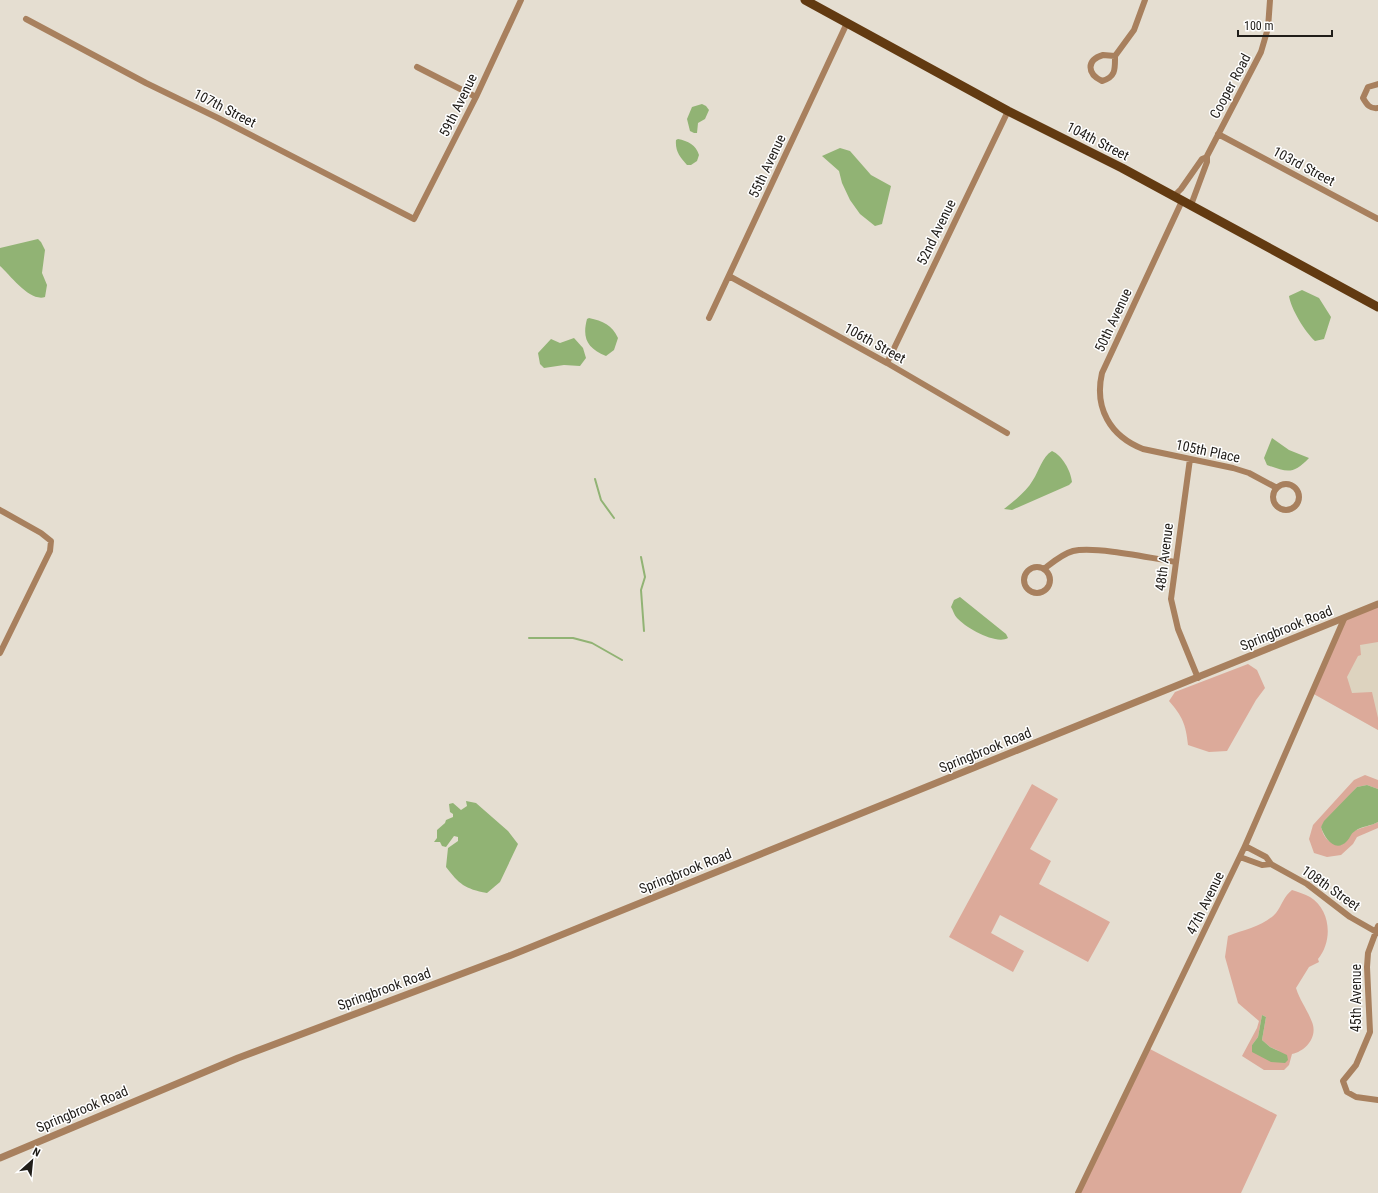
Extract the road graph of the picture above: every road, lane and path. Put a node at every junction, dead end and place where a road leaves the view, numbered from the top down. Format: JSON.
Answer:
{"nodes":[{"id":1,"x":521,"y":0,"type":"edge"},
{"id":2,"x":805,"y":0,"type":"edge"},
{"id":3,"x":1145,"y":0,"type":"edge"},
{"id":4,"x":1270,"y":0,"type":"edge"},
{"id":5,"x":26,"y":19,"type":"dead end"},
{"id":6,"x":847,"y":23,"type":"junction"},
{"id":7,"x":1115,"y":56,"type":"junction"},
{"id":8,"x":417,"y":67,"type":"dead end"},
{"id":9,"x":1378,"y":84,"type":"edge"},
{"id":10,"x":476,"y":97,"type":"junction"},
{"id":11,"x":1378,"y":108,"type":"edge"},
{"id":12,"x":1008,"y":110,"type":"junction"},
{"id":13,"x":1218,"y":134,"type":"junction"},
{"id":14,"x":1206,"y":157,"type":"junction"},
{"id":15,"x":1174,"y":196,"type":"junction"},
{"id":16,"x":1186,"y":203,"type":"junction"},
{"id":17,"x":414,"y":219,"type":"joint"},
{"id":18,"x":1378,"y":219,"type":"edge"},
{"id":19,"x":729,"y":276,"type":"junction"},
{"id":20,"x":1378,"y":307,"type":"edge"},
{"id":21,"x":709,"y":318,"type":"dead end"},
{"id":22,"x":887,"y":363,"type":"junction"},
{"id":23,"x":1007,"y":433,"type":"dead end"},
{"id":24,"x":1132,"y":445,"type":"joint"},
{"id":25,"x":1190,"y":459,"type":"junction"},
{"id":26,"x":1277,"y":488,"type":"junction"},
{"id":27,"x":0,"y":510,"type":"edge"},
{"id":28,"x":1176,"y":562,"type":"junction"},
{"id":29,"x":1044,"y":569,"type":"junction"},
{"id":30,"x":1378,"y":604,"type":"edge"},
{"id":31,"x":1344,"y":619,"type":"junction"},
{"id":32,"x":0,"y":653,"type":"edge"},
{"id":33,"x":1198,"y":678,"type":"junction"},
{"id":34,"x":1245,"y":846,"type":"junction"},
{"id":35,"x":1240,"y":857,"type":"junction"},
{"id":36,"x":1271,"y":864,"type":"junction"},
{"id":37,"x":1377,"y":930,"type":"edge"},
{"id":38,"x":1378,"y":1100,"type":"edge"},
{"id":39,"x":0,"y":1158,"type":"edge"},
{"id":40,"x":1078,"y":1193,"type":"edge"}],
"edges":[{"from":1,"to":10,"type":"street","name":"59th Avenue"},
{"from":2,"to":6,"type":"main road","name":"104th Street"},
{"from":3,"to":7,"type":"street"},
{"from":4,"to":13,"type":"street","name":"Cooper Road"},
{"from":5,"to":17,"type":"street","name":"107th Street"},
{"from":6,"to":12,"type":"main road","name":"104th Street"},
{"from":6,"to":19,"type":"street","name":"55th Avenue"},
{"from":7,"to":7,"type":"street"},
{"from":8,"to":10,"type":"street"},
{"from":9,"to":11,"type":"street"},
{"from":10,"to":17,"type":"street","name":"59th Avenue"},
{"from":12,"to":15,"type":"main road","name":"104th Street"},
{"from":12,"to":22,"type":"street","name":"52nd Avenue"},
{"from":13,"to":14,"type":"street","name":"Cooper Road"},
{"from":13,"to":18,"type":"street","name":"103rd Street"},
{"from":14,"to":15,"type":"street","name":"Cooper Road"},
{"from":14,"to":16,"type":"street","name":"Cooper Road"},
{"from":15,"to":16,"type":"main road","name":"104th Street"},
{"from":16,"to":20,"type":"main road","name":"104th Street"},
{"from":16,"to":24,"type":"street","name":"50th Avenue"},
{"from":19,"to":21,"type":"street","name":"55th Avenue"},
{"from":19,"to":22,"type":"street","name":"106th Street"},
{"from":22,"to":23,"type":"street","name":"106th Street"},
{"from":24,"to":25,"type":"street","name":"105th Place"},
{"from":25,"to":26,"type":"street","name":"105th Place"},
{"from":25,"to":28,"type":"street","name":"48th Avenue"},
{"from":26,"to":26,"type":"street","name":"105th Place"},
{"from":27,"to":32,"type":"street"},
{"from":28,"to":29,"type":"street"},
{"from":28,"to":33,"type":"street","name":"48th Avenue"},
{"from":29,"to":29,"type":"street"},
{"from":30,"to":31,"type":"street","name":"Springbrook Road"},
{"from":31,"to":33,"type":"street","name":"Springbrook Road"},
{"from":31,"to":34,"type":"street","name":"47th Avenue"},
{"from":33,"to":39,"type":"street","name":"Springbrook Road"},
{"from":34,"to":35,"type":"street","name":"47th Avenue"},
{"from":34,"to":36,"type":"street","name":"108th Street"},
{"from":35,"to":36,"type":"street","name":"108th Street"},
{"from":35,"to":40,"type":"street","name":"47th Avenue"},
{"from":36,"to":37,"type":"street","name":"108th Street"},
{"from":37,"to":38,"type":"street","name":"45th Avenue"}]}
